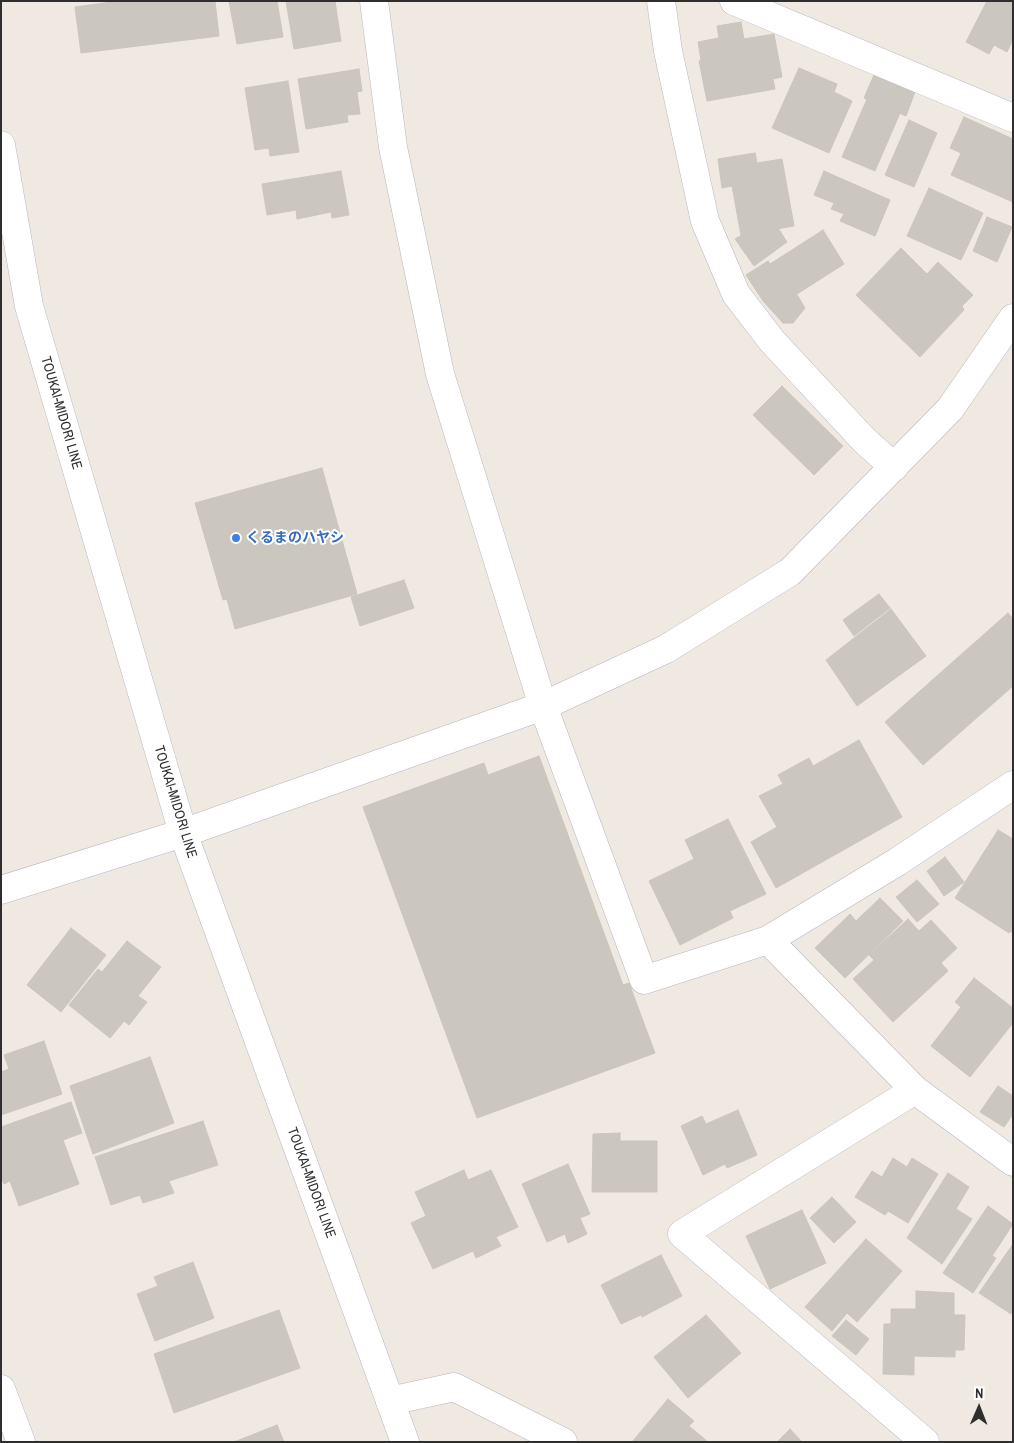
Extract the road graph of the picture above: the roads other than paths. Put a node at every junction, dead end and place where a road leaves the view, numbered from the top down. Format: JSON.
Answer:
{"nodes":[{"id":1,"x":374,"y":1,"type":"edge"},
{"id":2,"x":661,"y":1,"type":"edge"},
{"id":3,"x":734,"y":1,"type":"edge"},
{"id":4,"x":1013,"y":118,"type":"edge"},
{"id":5,"x":1,"y":145,"type":"edge"},
{"id":6,"x":1013,"y":318,"type":"edge"},
{"id":7,"x":894,"y":467,"type":"junction"},
{"id":8,"x":543,"y":706,"type":"junction"},
{"id":9,"x":1013,"y":785,"type":"edge"},
{"id":10,"x":183,"y":834,"type":"junction"},
{"id":11,"x":1,"y":890,"type":"edge"},
{"id":12,"x":768,"y":940,"type":"junction"},
{"id":13,"x":915,"y":1090,"type":"junction"},
{"id":14,"x":1013,"y":1162,"type":"edge"},
{"id":15,"x":1,"y":1389,"type":"edge"},
{"id":16,"x":390,"y":1401,"type":"junction"},
{"id":17,"x":21,"y":1442,"type":"edge"},
{"id":18,"x":405,"y":1442,"type":"edge"},
{"id":19,"x":563,"y":1442,"type":"edge"},
{"id":20,"x":925,"y":1442,"type":"edge"}],
"edges":[{"from":1,"to":8,"type":"street"},
{"from":2,"to":7,"type":"street"},
{"from":3,"to":4,"type":"street"},
{"from":5,"to":10,"type":"street","name":"TOUKAI-MIDORI LINE"},
{"from":6,"to":7,"type":"street"},
{"from":7,"to":8,"type":"street"},
{"from":8,"to":10,"type":"street"},
{"from":8,"to":12,"type":"street"},
{"from":9,"to":12,"type":"street"},
{"from":10,"to":11,"type":"street"},
{"from":10,"to":16,"type":"street","name":"TOUKAI-MIDORI LINE"},
{"from":12,"to":13,"type":"street"},
{"from":13,"to":14,"type":"street"},
{"from":13,"to":20,"type":"street"},
{"from":15,"to":17,"type":"street"},
{"from":16,"to":18,"type":"street","name":"TOUKAI-MIDORI LINE"},
{"from":16,"to":19,"type":"street"}]}
